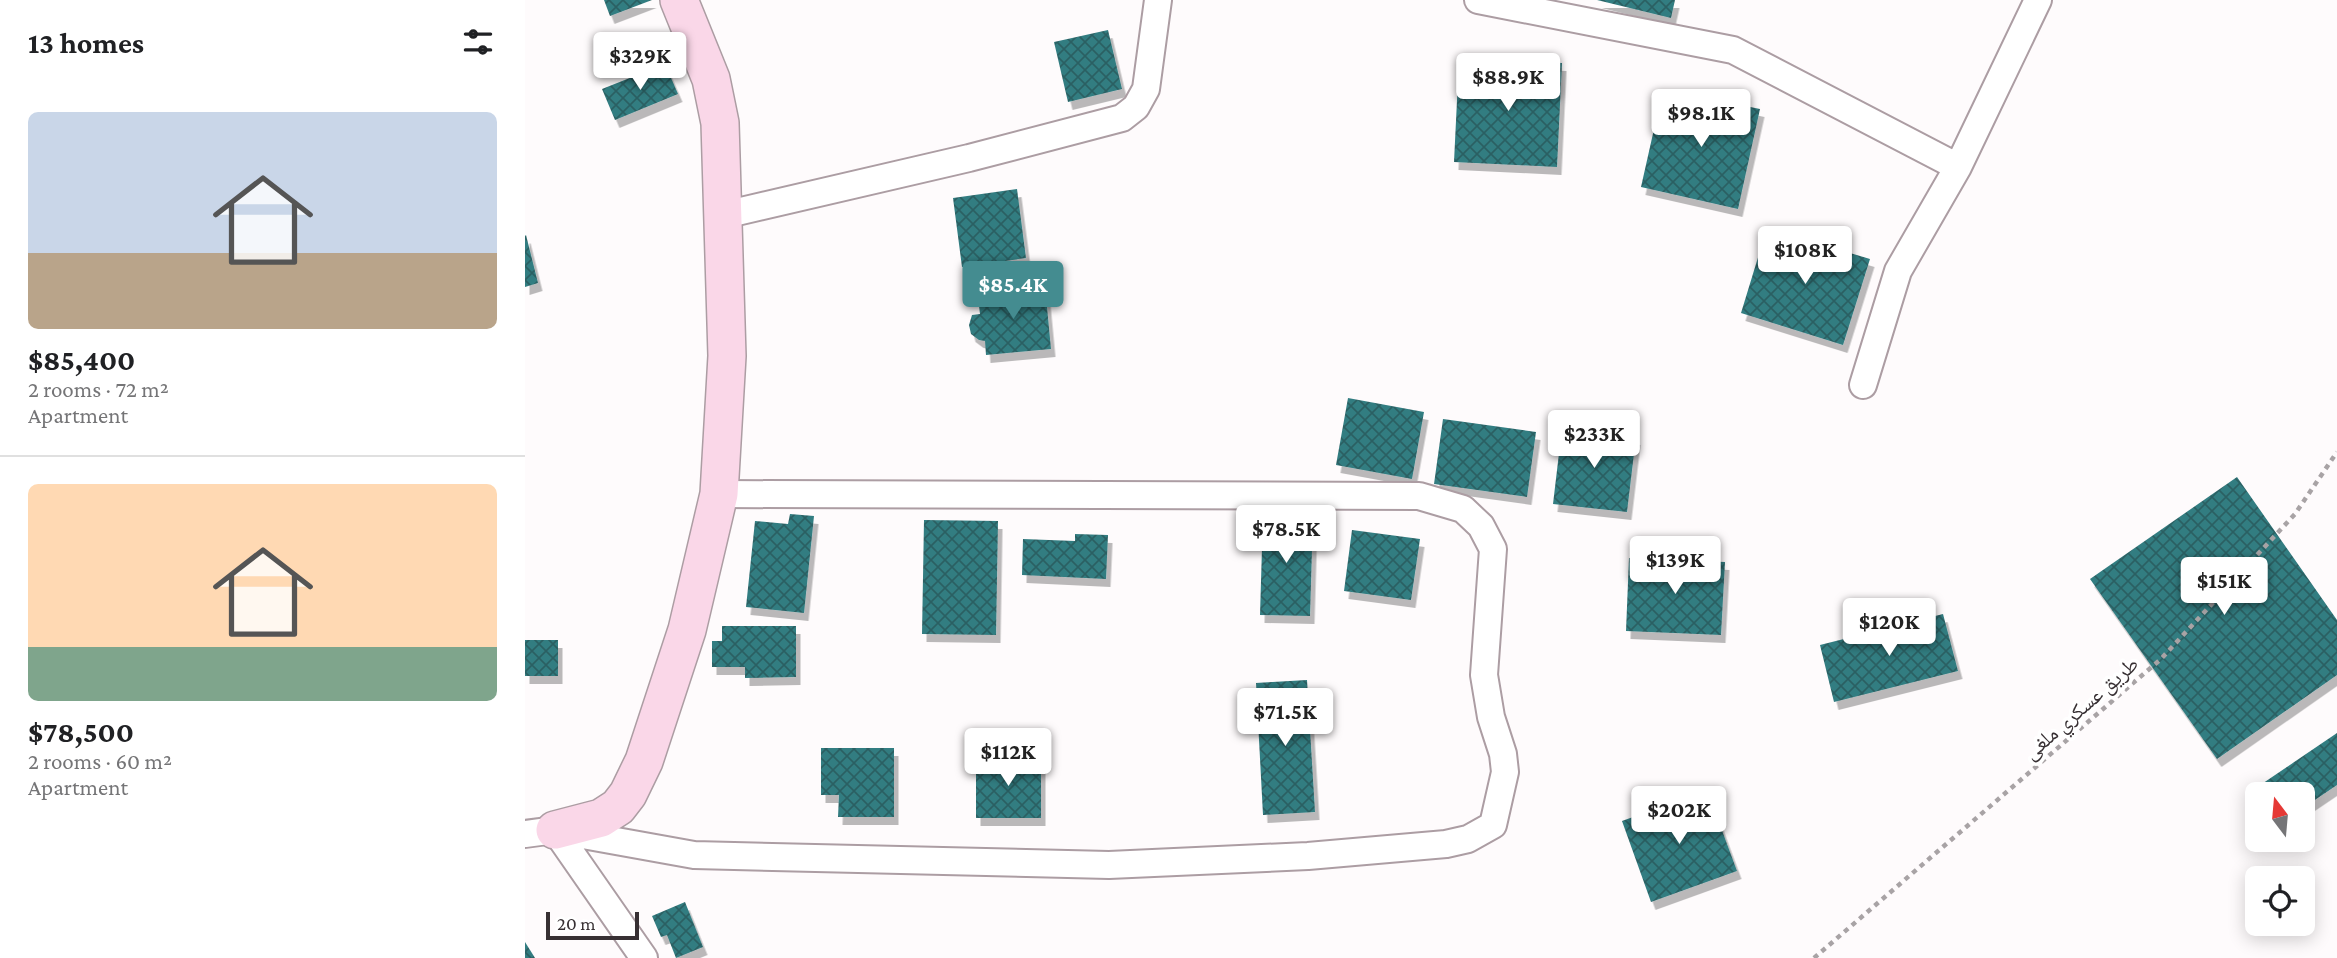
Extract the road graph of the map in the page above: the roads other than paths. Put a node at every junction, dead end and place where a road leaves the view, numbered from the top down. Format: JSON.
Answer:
{"nodes":[{"id":1,"x":678,"y":0,"type":"edge"},
{"id":2,"x":1158,"y":0,"type":"edge"},
{"id":3,"x":1478,"y":0,"type":"edge"},
{"id":4,"x":2038,"y":0,"type":"edge"},
{"id":5,"x":1958,"y":167,"type":"junction"},
{"id":6,"x":724,"y":215,"type":"junction"},
{"id":7,"x":1863,"y":385,"type":"dead end"},
{"id":8,"x":719,"y":494,"type":"junction"},
{"id":9,"x":540,"y":832,"type":"edge"},
{"id":10,"x":644,"y":958,"type":"edge"}],
"edges":[{"from":1,"to":6,"type":"street"},
{"from":2,"to":6,"type":"street"},
{"from":3,"to":5,"type":"street"},
{"from":4,"to":5,"type":"street"},
{"from":5,"to":7,"type":"street"},
{"from":6,"to":8,"type":"street"},
{"from":8,"to":9,"type":"street"},
{"from":8,"to":9,"type":"street"},
{"from":9,"to":10,"type":"street"}]}
